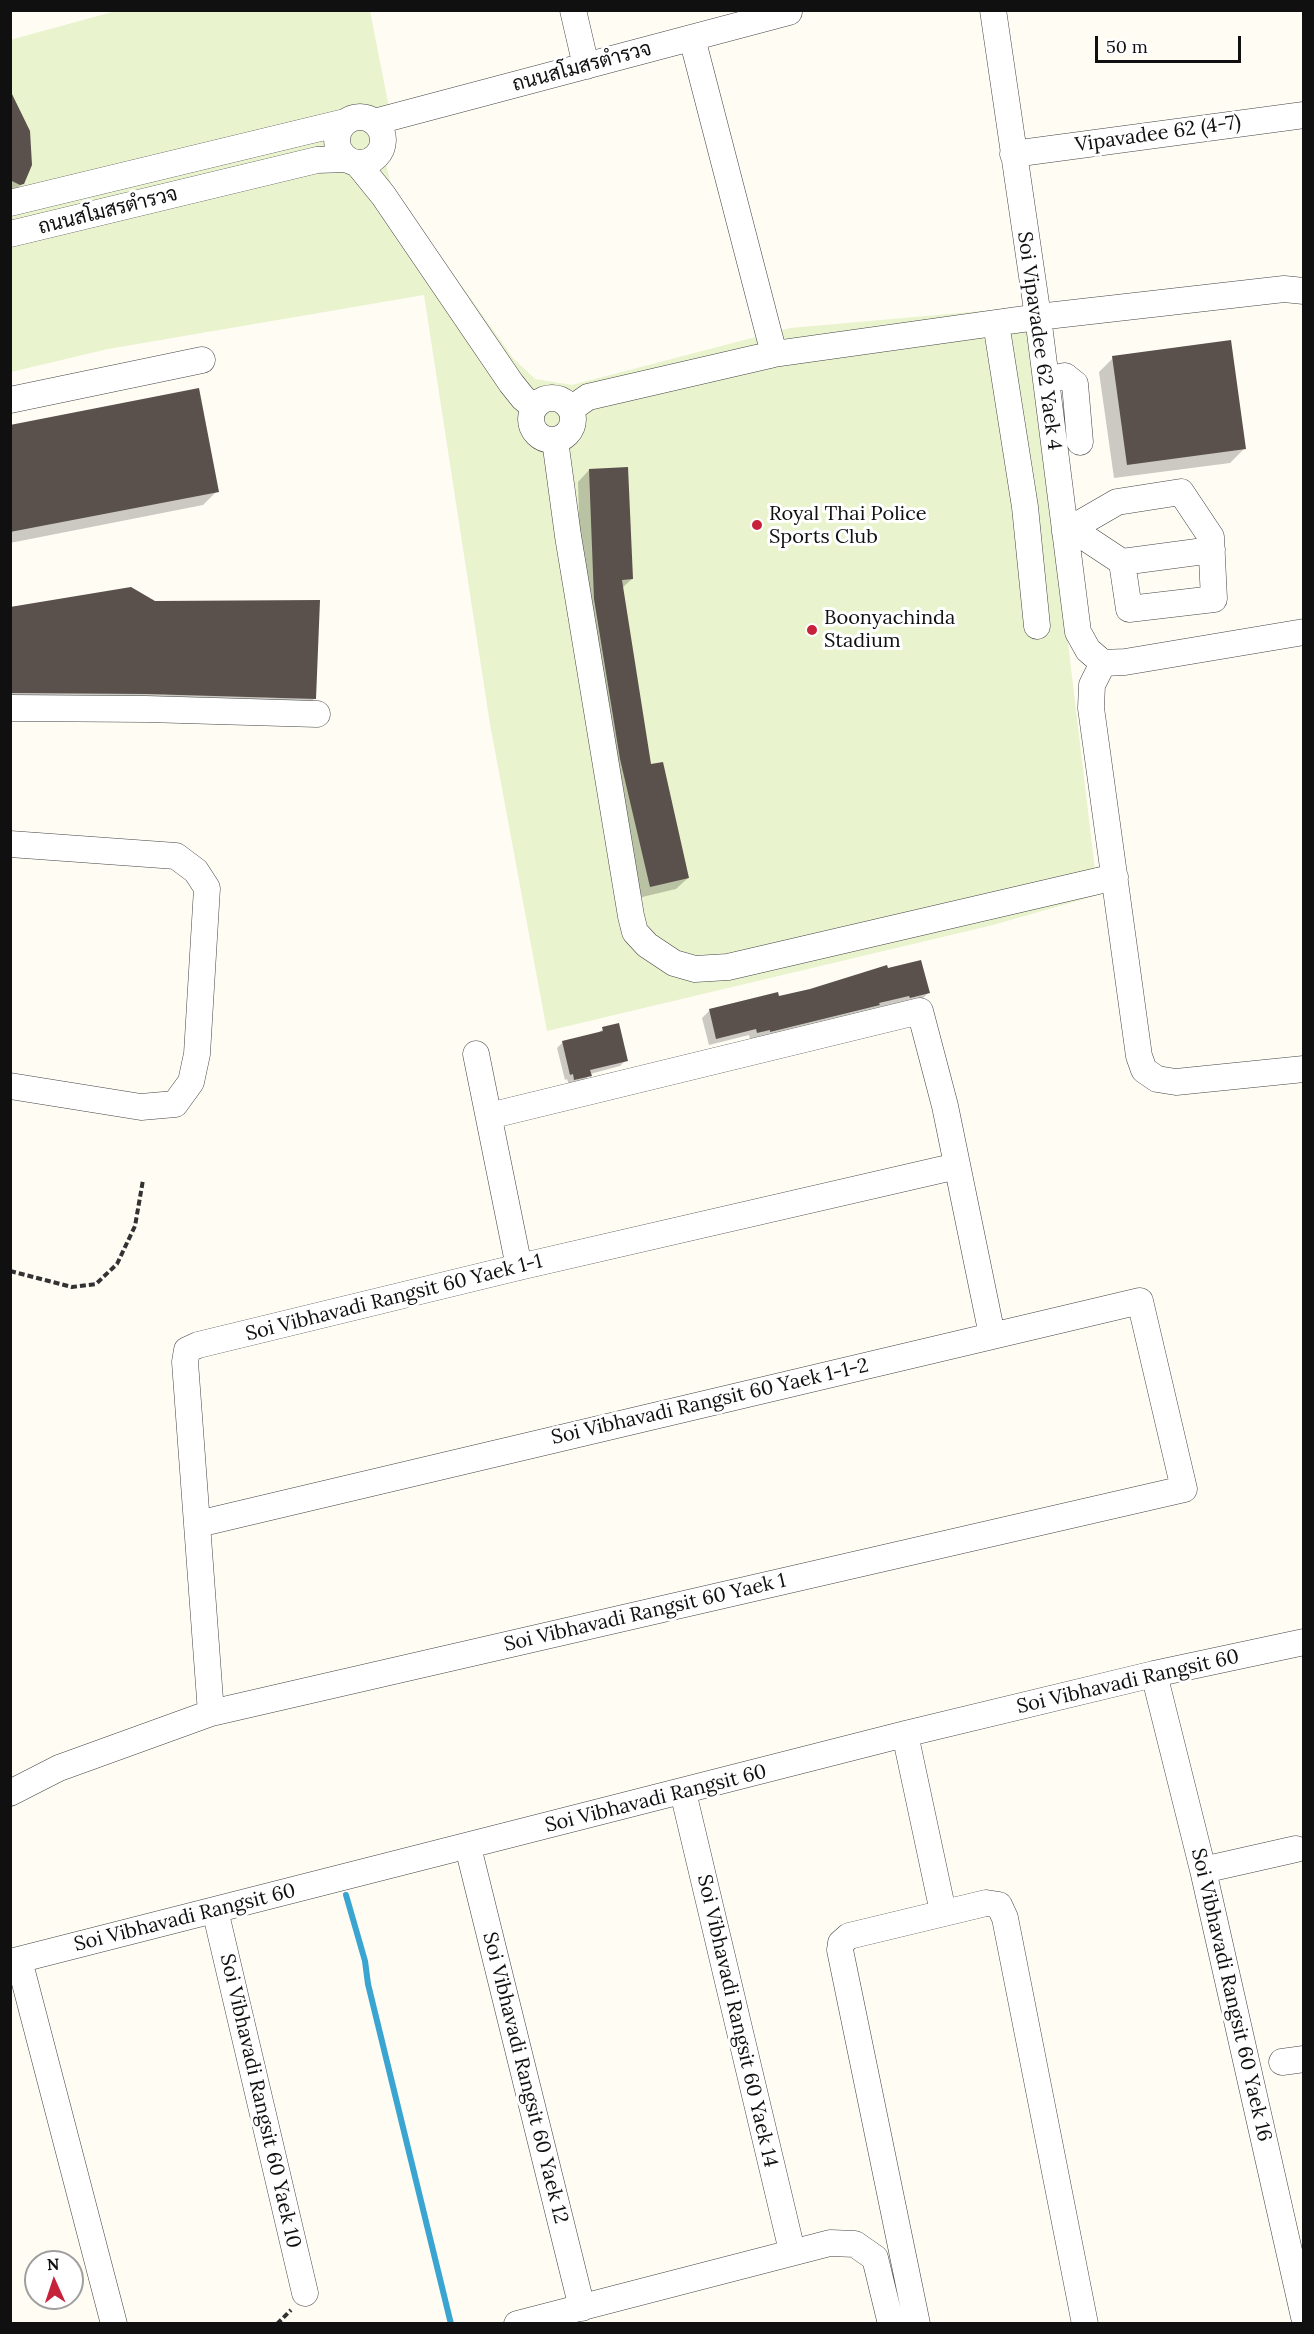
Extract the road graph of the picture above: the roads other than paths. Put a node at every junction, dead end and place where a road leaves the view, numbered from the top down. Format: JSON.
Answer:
{"nodes":[{"id":1,"x":573,"y":10,"type":"edge"},
{"id":2,"x":993,"y":10,"type":"edge"},
{"id":3,"x":789,"y":12,"type":"dead end"},
{"id":4,"x":692,"y":38,"type":"junction"},
{"id":5,"x":586,"y":66,"type":"junction"},
{"id":6,"x":1304,"y":115,"type":"edge"},
{"id":7,"x":345,"y":122,"type":"junction"},
{"id":8,"x":374,"y":122,"type":"junction"},
{"id":9,"x":1013,"y":153,"type":"junction"},
{"id":10,"x":361,"y":158,"type":"junction"},
{"id":11,"x":10,"y":203,"type":"edge"},
{"id":12,"x":10,"y":234,"type":"edge"},
{"id":13,"x":1304,"y":291,"type":"edge"},
{"id":14,"x":1038,"y":317,"type":"junction"},
{"id":15,"x":996,"y":323,"type":"junction"},
{"id":16,"x":774,"y":354,"type":"junction"},
{"id":17,"x":202,"y":360,"type":"dead end"},
{"id":18,"x":1046,"y":380,"type":"junction"},
{"id":19,"x":10,"y":400,"type":"edge"},
{"id":20,"x":534,"y":407,"type":"junction"},
{"id":21,"x":571,"y":409,"type":"junction"},
{"id":22,"x":555,"y":440,"type":"junction"},
{"id":23,"x":1080,"y":442,"type":"dead end"},
{"id":24,"x":1061,"y":506,"type":"junction"},
{"id":25,"x":1025,"y":507,"type":"junction"},
{"id":26,"x":1069,"y":530,"type":"junction"},
{"id":27,"x":1212,"y":550,"type":"junction"},
{"id":28,"x":1122,"y":562,"type":"junction"},
{"id":29,"x":1038,"y":626,"type":"dead end"},
{"id":30,"x":1304,"y":632,"type":"edge"},
{"id":31,"x":1103,"y":663,"type":"junction"},
{"id":32,"x":10,"y":708,"type":"edge"},
{"id":33,"x":317,"y":714,"type":"dead end"},
{"id":34,"x":10,"y":844,"type":"edge"},
{"id":35,"x":1115,"y":877,"type":"junction"},
{"id":36,"x":476,"y":1054,"type":"dead end"},
{"id":37,"x":1304,"y":1069,"type":"edge"},
{"id":38,"x":10,"y":1086,"type":"edge"},
{"id":39,"x":489,"y":1116,"type":"junction"},
{"id":40,"x":957,"y":1166,"type":"junction"},
{"id":41,"x":519,"y":1267,"type":"junction"},
{"id":42,"x":992,"y":1335,"type":"junction"},
{"id":43,"x":1159,"y":1383,"type":"joint"},
{"id":44,"x":198,"y":1524,"type":"junction"},
{"id":45,"x":1304,"y":1642,"type":"edge"},
{"id":46,"x":1154,"y":1674,"type":"junction"},
{"id":47,"x":211,"y":1713,"type":"junction"},
{"id":48,"x":905,"y":1734,"type":"junction"},
{"id":49,"x":683,"y":1792,"type":"junction"},
{"id":50,"x":10,"y":1793,"type":"edge"},
{"id":51,"x":468,"y":1847,"type":"junction"},
{"id":52,"x":1296,"y":1849,"type":"dead end"},
{"id":53,"x":1203,"y":1870,"type":"junction"},
{"id":54,"x":215,"y":1910,"type":"junction"},
{"id":55,"x":943,"y":1912,"type":"junction"},
{"id":56,"x":15,"y":1961,"type":"edge"},
{"id":57,"x":792,"y":2251,"type":"junction"},
{"id":58,"x":305,"y":2293,"type":"dead end"},
{"id":59,"x":582,"y":2308,"type":"junction"},
{"id":60,"x":1304,"y":2318,"type":"edge"},
{"id":61,"x":550,"y":2320,"type":"edge"},
{"id":62,"x":114,"y":2324,"type":"edge"},
{"id":63,"x":517,"y":2324,"type":"edge"},
{"id":64,"x":891,"y":2324,"type":"edge"},
{"id":65,"x":917,"y":2324,"type":"edge"},
{"id":66,"x":1085,"y":2324,"type":"edge"}],
"edges":[{"from":1,"to":5,"type":"street"},
{"from":2,"to":9,"type":"street","name":"Soi Vipavadee 62 Yaek 4"},
{"from":3,"to":4,"type":"street","name":"ถนนสโมสรตำรวจ"},
{"from":4,"to":5,"type":"street","name":"ถนนสโมสรตำรวจ"},
{"from":4,"to":16,"type":"street"},
{"from":5,"to":8,"type":"street","name":"ถนนสโมสรตำรวจ"},
{"from":6,"to":9,"type":"street","name":"Vipavadee 62 (4-7)"},
{"from":7,"to":8,"type":"street","name":"ถนนสโมสรตำรวจ"},
{"from":7,"to":10,"type":"street"},
{"from":7,"to":11,"type":"street","name":"ถนนสโมสรตำรวจ"},
{"from":8,"to":10,"type":"street"},
{"from":9,"to":14,"type":"street","name":"Soi Vipavadee 62 Yaek 4"},
{"from":10,"to":12,"type":"street","name":"ถนนสโมสรตำรวจ"},
{"from":10,"to":20,"type":"street"},
{"from":13,"to":14,"type":"street"},
{"from":14,"to":15,"type":"street"},
{"from":14,"to":18,"type":"street","name":"Soi Vipavadee 62 Yaek 4"},
{"from":15,"to":16,"type":"street"},
{"from":15,"to":25,"type":"street"},
{"from":16,"to":21,"type":"street"},
{"from":17,"to":19,"type":"street"},
{"from":18,"to":23,"type":"street"},
{"from":18,"to":24,"type":"street","name":"Soi Vipavadee 62 Yaek 4"},
{"from":20,"to":21,"type":"street"},
{"from":20,"to":22,"type":"street"},
{"from":21,"to":22,"type":"street"},
{"from":22,"to":35,"type":"street"},
{"from":24,"to":25,"type":"street"},
{"from":24,"to":26,"type":"street","name":"Soi Vipavadee 62 Yaek 4"},
{"from":25,"to":29,"type":"street"},
{"from":26,"to":27,"type":"street"},
{"from":26,"to":28,"type":"street"},
{"from":26,"to":31,"type":"street","name":"Soi Vipavadee 62 Yaek 4"},
{"from":27,"to":28,"type":"street"},
{"from":27,"to":28,"type":"street"},
{"from":30,"to":31,"type":"street"},
{"from":31,"to":35,"type":"street"},
{"from":32,"to":33,"type":"street"},
{"from":34,"to":38,"type":"street"},
{"from":35,"to":37,"type":"street"},
{"from":36,"to":39,"type":"street"},
{"from":39,"to":40,"type":"street"},
{"from":39,"to":41,"type":"street"},
{"from":40,"to":41,"type":"street","name":"Soi Vibhavadi Rangsit 60 Yaek 1-1"},
{"from":40,"to":42,"type":"street"},
{"from":41,"to":44,"type":"street","name":"Soi Vibhavadi Rangsit 60 Yaek 1-1"},
{"from":42,"to":43,"type":"street","name":"Soi Vibhavadi Rangsit 60 Yaek 1-1-2"},
{"from":42,"to":44,"type":"street","name":"Soi Vibhavadi Rangsit 60 Yaek 1-1-2"},
{"from":43,"to":47,"type":"street","name":"Soi Vibhavadi Rangsit 60 Yaek 1"},
{"from":44,"to":47,"type":"street","name":"Soi Vibhavadi Rangsit 60 Yaek 1-1"},
{"from":45,"to":46,"type":"street","name":"Soi Vibhavadi Rangsit 60"},
{"from":46,"to":48,"type":"street","name":"Soi Vibhavadi Rangsit 60"},
{"from":46,"to":53,"type":"street","name":"Soi Vibhavadi Rangsit 60 Yaek 16"},
{"from":47,"to":50,"type":"street","name":"Soi Vibhavadi Rangsit 60 Yaek 1"},
{"from":48,"to":49,"type":"street","name":"Soi Vibhavadi Rangsit 60"},
{"from":48,"to":55,"type":"street"},
{"from":49,"to":51,"type":"street","name":"Soi Vibhavadi Rangsit 60"},
{"from":49,"to":57,"type":"street","name":"Soi Vibhavadi Rangsit 60 Yaek 14"},
{"from":51,"to":54,"type":"street","name":"Soi Vibhavadi Rangsit 60"},
{"from":51,"to":59,"type":"street","name":"Soi Vibhavadi Rangsit 60 Yaek 12"},
{"from":52,"to":53,"type":"street"},
{"from":53,"to":60,"type":"street","name":"Soi Vibhavadi Rangsit 60 Yaek 16"},
{"from":54,"to":56,"type":"street","name":"Soi Vibhavadi Rangsit 60"},
{"from":54,"to":58,"type":"street","name":"Soi Vibhavadi Rangsit 60 Yaek 10"},
{"from":55,"to":65,"type":"street"},
{"from":55,"to":66,"type":"street"},
{"from":56,"to":62,"type":"street"},
{"from":57,"to":59,"type":"street"},
{"from":57,"to":64,"type":"street"},
{"from":59,"to":61,"type":"street"},
{"from":61,"to":63,"type":"street"}]}
